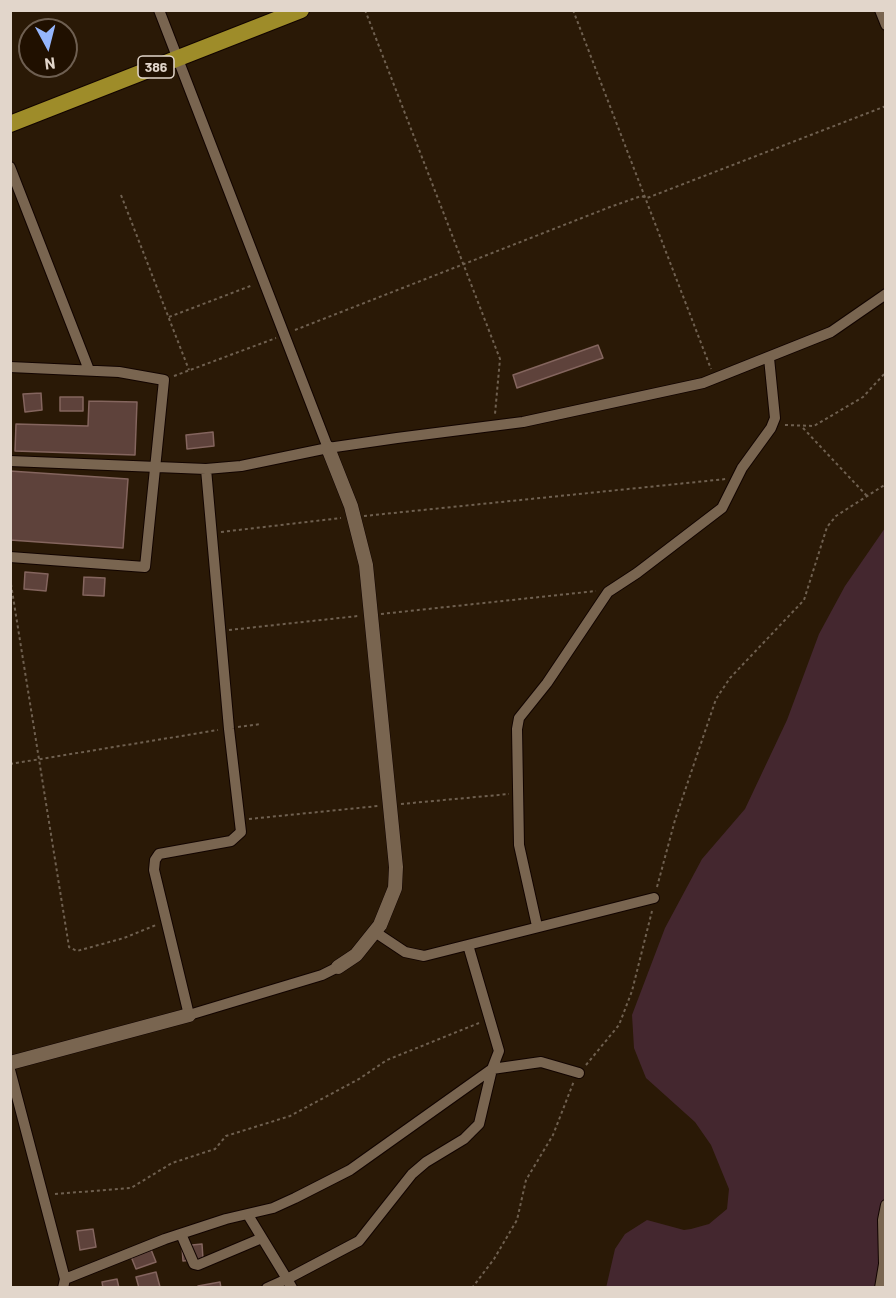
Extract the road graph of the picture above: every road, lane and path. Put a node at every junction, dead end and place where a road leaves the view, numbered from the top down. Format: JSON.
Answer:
{"nodes":[{"id":1,"x":159,"y":10,"type":"edge"},
{"id":2,"x":301,"y":10,"type":"edge"},
{"id":3,"x":365,"y":10,"type":"edge"},
{"id":4,"x":573,"y":10,"type":"edge"},
{"id":5,"x":880,"y":10,"type":"edge"},
{"id":6,"x":885,"y":26,"type":"edge"},
{"id":7,"x":177,"y":59,"type":"junction"},
{"id":8,"x":885,"y":106,"type":"edge"},
{"id":9,"x":10,"y":124,"type":"edge"},
{"id":10,"x":10,"y":167,"type":"edge"},
{"id":11,"x":121,"y":195,"type":"dead end"},
{"id":12,"x":647,"y":198,"type":"junction"},
{"id":13,"x":464,"y":266,"type":"junction"},
{"id":14,"x":264,"y":281,"type":"junction"},
{"id":15,"x":885,"y":294,"type":"edge"},
{"id":16,"x":169,"y":317,"type":"junction"},
{"id":17,"x":284,"y":334,"type":"junction"},
{"id":18,"x":769,"y":358,"type":"junction"},
{"id":19,"x":10,"y":367,"type":"edge"},
{"id":20,"x":89,"y":370,"type":"junction"},
{"id":21,"x":189,"y":370,"type":"junction"},
{"id":22,"x":885,"y":372,"type":"edge"},
{"id":23,"x":716,"y":379,"type":"junction"},
{"id":24,"x":164,"y":380,"type":"junction"},
{"id":25,"x":773,"y":424,"type":"junction"},
{"id":26,"x":495,"y":426,"type":"junction"},
{"id":27,"x":803,"y":428,"type":"junction"},
{"id":28,"x":328,"y":448,"type":"junction"},
{"id":29,"x":10,"y":461,"type":"edge"},
{"id":30,"x":155,"y":467,"type":"junction"},
{"id":31,"x":206,"y":469,"type":"junction"},
{"id":32,"x":738,"y":478,"type":"junction"},
{"id":33,"x":885,"y":484,"type":"edge"},
{"id":34,"x":867,"y":495,"type":"junction"},
{"id":35,"x":354,"y":517,"type":"junction"},
{"id":36,"x":211,"y":533,"type":"junction"},
{"id":37,"x":10,"y":557,"type":"edge"},
{"id":38,"x":10,"y":578,"type":"edge"},
{"id":39,"x":608,"y":592,"type":"junction"},
{"id":40,"x":373,"y":615,"type":"junction"},
{"id":41,"x":220,"y":631,"type":"junction"},
{"id":42,"x":261,"y":724,"type":"dead end"},
{"id":43,"x":229,"y":729,"type":"junction"},
{"id":44,"x":39,"y":759,"type":"junction"},
{"id":45,"x":10,"y":764,"type":"edge"},
{"id":46,"x":654,"y":898,"type":"junction"},
{"id":47,"x":167,"y":921,"type":"junction"},
{"id":48,"x":537,"y":926,"type":"junction"},
{"id":49,"x":375,"y":932,"type":"junction"},
{"id":50,"x":468,"y":945,"type":"junction"},
{"id":51,"x":338,"y":967,"type":"joint"},
{"id":52,"x":189,"y":1014,"type":"junction"},
{"id":53,"x":490,"y":1018,"type":"junction"},
{"id":54,"x":10,"y":1063,"type":"edge"},
{"id":55,"x":492,"y":1069,"type":"junction"},
{"id":56,"x":10,"y":1070,"type":"edge"},
{"id":57,"x":579,"y":1073,"type":"junction"},
{"id":58,"x":44,"y":1196,"type":"junction"},
{"id":59,"x":885,"y":1205,"type":"edge"},
{"id":60,"x":248,"y":1215,"type":"junction"},
{"id":61,"x":181,"y":1234,"type":"junction"},
{"id":62,"x":262,"y":1238,"type":"junction"},
{"id":63,"x":64,"y":1283,"type":"edge"},
{"id":64,"x":289,"y":1283,"type":"edge"},
{"id":65,"x":267,"y":1287,"type":"edge"},
{"id":66,"x":472,"y":1287,"type":"edge"},
{"id":67,"x":880,"y":1287,"type":"edge"}],
"edges":[{"from":1,"to":7,"type":"street"},
{"from":2,"to":7,"type":"highway","number":"386"},
{"from":3,"to":13,"type":"path"},
{"from":4,"to":12,"type":"path"},
{"from":5,"to":6,"type":"street"},
{"from":7,"to":9,"type":"highway","number":"386"},
{"from":7,"to":14,"type":"street"},
{"from":8,"to":12,"type":"path"},
{"from":10,"to":20,"type":"street"},
{"from":11,"to":16,"type":"path"},
{"from":12,"to":13,"type":"path"},
{"from":12,"to":23,"type":"path"},
{"from":13,"to":17,"type":"path"},
{"from":13,"to":26,"type":"path"},
{"from":14,"to":16,"type":"path"},
{"from":14,"to":17,"type":"street"},
{"from":15,"to":18,"type":"street"},
{"from":16,"to":21,"type":"path"},
{"from":17,"to":21,"type":"path"},
{"from":17,"to":28,"type":"street"},
{"from":18,"to":23,"type":"street"},
{"from":18,"to":25,"type":"street"},
{"from":19,"to":20,"type":"street"},
{"from":20,"to":24,"type":"street"},
{"from":21,"to":24,"type":"path"},
{"from":22,"to":27,"type":"path"},
{"from":23,"to":26,"type":"street"},
{"from":24,"to":30,"type":"street"},
{"from":25,"to":27,"type":"path"},
{"from":25,"to":32,"type":"street"},
{"from":26,"to":28,"type":"street"},
{"from":27,"to":34,"type":"path"},
{"from":28,"to":31,"type":"street"},
{"from":28,"to":35,"type":"street"},
{"from":29,"to":30,"type":"street"},
{"from":30,"to":31,"type":"street"},
{"from":30,"to":37,"type":"street"},
{"from":31,"to":36,"type":"street"},
{"from":32,"to":35,"type":"path"},
{"from":32,"to":39,"type":"street"},
{"from":33,"to":34,"type":"path"},
{"from":34,"to":46,"type":"path"},
{"from":35,"to":36,"type":"path"},
{"from":35,"to":40,"type":"street"},
{"from":36,"to":41,"type":"street"},
{"from":38,"to":44,"type":"path"},
{"from":39,"to":40,"type":"path"},
{"from":39,"to":48,"type":"street"},
{"from":40,"to":41,"type":"path"},
{"from":40,"to":49,"type":"street"},
{"from":41,"to":43,"type":"street"},
{"from":42,"to":43,"type":"path"},
{"from":43,"to":44,"type":"path"},
{"from":43,"to":47,"type":"street"},
{"from":44,"to":45,"type":"path"},
{"from":44,"to":47,"type":"path"},
{"from":46,"to":48,"type":"street"},
{"from":46,"to":57,"type":"path"},
{"from":47,"to":52,"type":"street"},
{"from":48,"to":50,"type":"street"},
{"from":49,"to":50,"type":"street"},
{"from":49,"to":51,"type":"street"},
{"from":50,"to":53,"type":"street"},
{"from":51,"to":52,"type":"street"},
{"from":52,"to":54,"type":"street"},
{"from":53,"to":55,"type":"street"},
{"from":53,"to":58,"type":"path"},
{"from":55,"to":57,"type":"street"},
{"from":55,"to":60,"type":"street"},
{"from":55,"to":64,"type":"street"},
{"from":56,"to":58,"type":"street"},
{"from":57,"to":66,"type":"path"},
{"from":58,"to":63,"type":"street"},
{"from":59,"to":67,"type":"street"},
{"from":60,"to":61,"type":"street"},
{"from":60,"to":62,"type":"street"},
{"from":61,"to":62,"type":"street"},
{"from":61,"to":63,"type":"street"},
{"from":62,"to":64,"type":"street"},
{"from":64,"to":65,"type":"street"}]}
